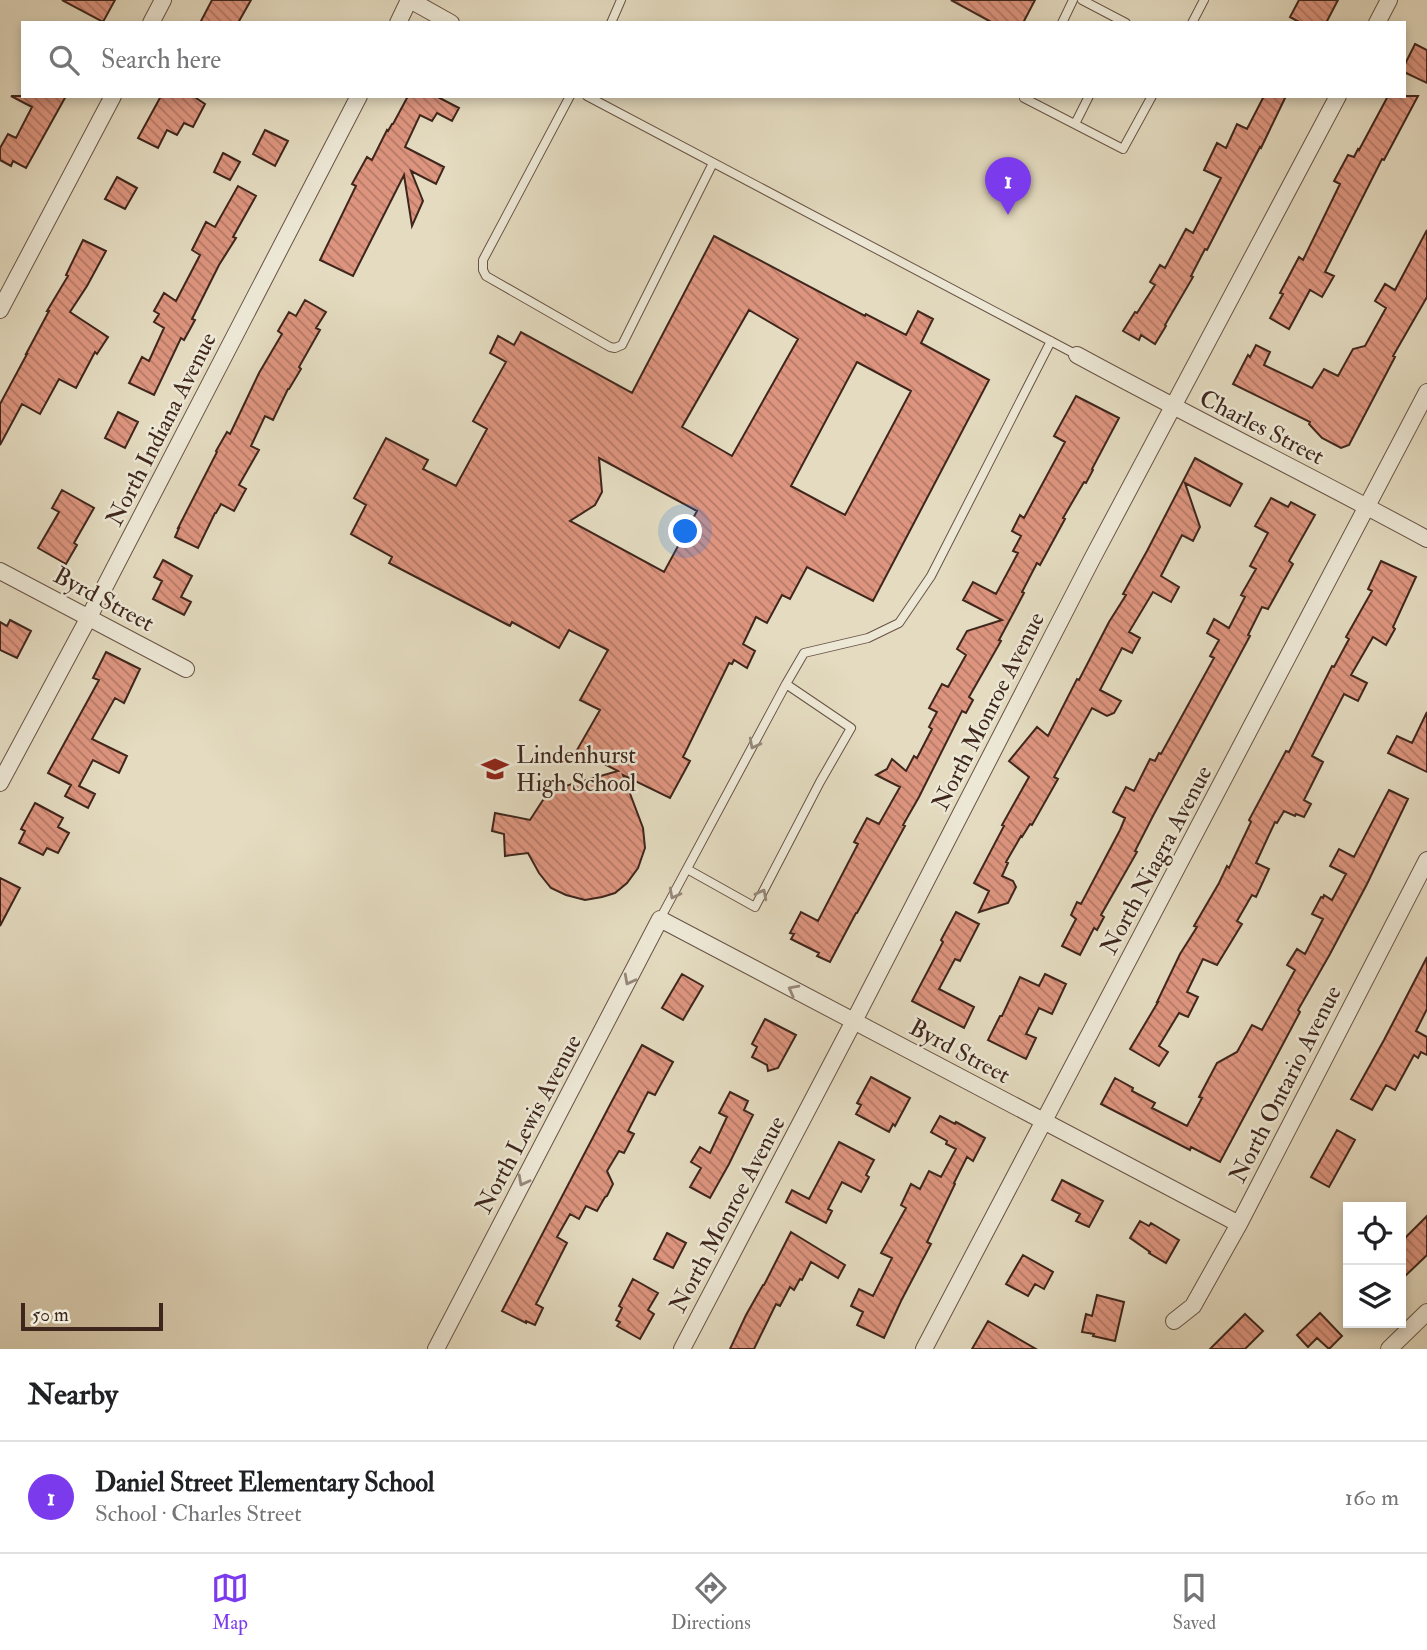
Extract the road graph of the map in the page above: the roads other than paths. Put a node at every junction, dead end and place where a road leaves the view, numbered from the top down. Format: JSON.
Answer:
{"nodes":[{"id":1,"x":163,"y":0,"type":"edge"},
{"id":2,"x":410,"y":0,"type":"edge"},
{"id":3,"x":621,"y":0,"type":"edge"},
{"id":4,"x":1073,"y":0,"type":"edge"},
{"id":5,"x":1082,"y":0,"type":"edge"},
{"id":6,"x":1204,"y":0,"type":"edge"},
{"id":7,"x":1389,"y":0,"type":"edge"},
{"id":8,"x":152,"y":21,"type":"edge"},
{"id":9,"x":399,"y":21,"type":"edge"},
{"id":10,"x":447,"y":21,"type":"edge"},
{"id":11,"x":612,"y":21,"type":"edge"},
{"id":12,"x":1063,"y":21,"type":"edge"},
{"id":13,"x":1122,"y":21,"type":"edge"},
{"id":14,"x":1193,"y":21,"type":"edge"},
{"id":15,"x":1378,"y":21,"type":"edge"},
{"id":16,"x":112,"y":98,"type":"edge"},
{"id":17,"x":358,"y":98,"type":"edge"},
{"id":18,"x":569,"y":98,"type":"edge"},
{"id":19,"x":593,"y":98,"type":"edge"},
{"id":20,"x":1024,"y":98,"type":"edge"},
{"id":21,"x":1088,"y":98,"type":"edge"},
{"id":22,"x":1151,"y":98,"type":"edge"},
{"id":23,"x":1337,"y":98,"type":"edge"},
{"id":24,"x":1075,"y":124,"type":"junction"},
{"id":25,"x":713,"y":163,"type":"junction"},
{"id":26,"x":0,"y":310,"type":"edge"},
{"id":27,"x":1051,"y":341,"type":"junction"},
{"id":28,"x":1077,"y":355,"type":"joint"},
{"id":29,"x":1427,"y":392,"type":"edge"},
{"id":30,"x":1173,"y":407,"type":"junction"},
{"id":31,"x":1366,"y":506,"type":"junction"},
{"id":32,"x":1427,"y":539,"type":"edge"},
{"id":33,"x":0,"y":571,"type":"edge"},
{"id":34,"x":89,"y":617,"type":"junction"},
{"id":35,"x":186,"y":669,"type":"dead end"},
{"id":36,"x":786,"y":684,"type":"junction"},
{"id":37,"x":0,"y":783,"type":"edge"},
{"id":38,"x":1427,"y":860,"type":"edge"},
{"id":39,"x":687,"y":869,"type":"junction"},
{"id":40,"x":660,"y":919,"type":"junction"},
{"id":41,"x":854,"y":1021,"type":"junction"},
{"id":42,"x":1045,"y":1121,"type":"junction"},
{"id":43,"x":1239,"y":1224,"type":"junction"},
{"id":44,"x":1427,"y":1312,"type":"edge"},
{"id":45,"x":1174,"y":1321,"type":"dead end"},
{"id":46,"x":436,"y":1349,"type":"edge"},
{"id":47,"x":682,"y":1349,"type":"edge"},
{"id":48,"x":924,"y":1349,"type":"edge"},
{"id":49,"x":1389,"y":1349,"type":"edge"}],
"edges":[{"from":1,"to":8,"type":"street"},
{"from":2,"to":9,"type":"street"},
{"from":2,"to":10,"type":"street"},
{"from":3,"to":11,"type":"lane"},
{"from":4,"to":12,"type":"lane"},
{"from":5,"to":13,"type":"lane"},
{"from":6,"to":14,"type":"lane"},
{"from":7,"to":15,"type":"street"},
{"from":16,"to":26,"type":"street"},
{"from":17,"to":34,"type":"street","name":"North Indiana Avenue"},
{"from":18,"to":25,"type":"lane"},
{"from":19,"to":25,"type":"lane"},
{"from":20,"to":24,"type":"lane"},
{"from":21,"to":24,"type":"lane"},
{"from":22,"to":24,"type":"lane"},
{"from":23,"to":30,"type":"street","name":"North Monroe Avenue"},
{"from":25,"to":27,"type":"lane"},
{"from":27,"to":28,"type":"lane"},
{"from":27,"to":36,"type":"lane"},
{"from":28,"to":30,"type":"street","name":"Charles Street"},
{"from":29,"to":31,"type":"street","name":"North Niagra Avenue"},
{"from":30,"to":31,"type":"street","name":"Charles Street"},
{"from":30,"to":41,"type":"street","name":"North Monroe Avenue"},
{"from":31,"to":32,"type":"street","name":"Charles Street"},
{"from":31,"to":42,"type":"street","name":"North Niagra Avenue"},
{"from":33,"to":34,"type":"street","name":"Byrd Street"},
{"from":34,"to":35,"type":"street","name":"Byrd Street"},
{"from":34,"to":37,"type":"street","name":"North Indiana Avenue"},
{"from":36,"to":39,"type":"lane","one_way":true},
{"from":39,"to":36,"type":"lane","one_way":true},
{"from":38,"to":43,"type":"street","name":"North Ontario Avenue"},
{"from":39,"to":40,"type":"lane","one_way":true},
{"from":41,"to":40,"type":"street","name":"Byrd Street","one_way":true},
{"from":40,"to":46,"type":"street","name":"North Lewis Avenue","one_way":true},
{"from":41,"to":42,"type":"street","name":"Byrd Street"},
{"from":41,"to":47,"type":"street","name":"North Monroe Avenue"},
{"from":42,"to":43,"type":"street","name":"Byrd Street"},
{"from":42,"to":48,"type":"street","name":"North Niagra Avenue"},
{"from":43,"to":45,"type":"street","name":"North Ontario Avenue"},
{"from":44,"to":49,"type":"street"}]}
